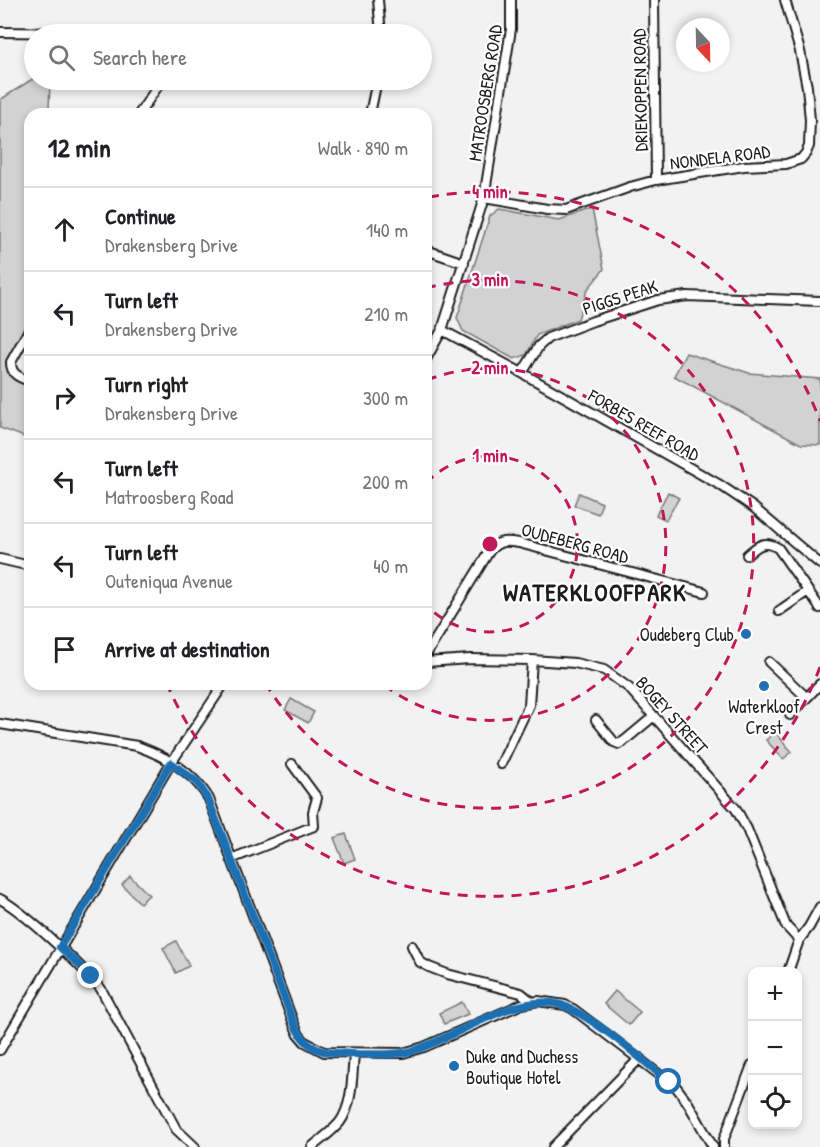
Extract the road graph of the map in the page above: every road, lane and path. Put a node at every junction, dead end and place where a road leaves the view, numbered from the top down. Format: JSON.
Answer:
{"nodes":[{"id":1,"x":378,"y":0,"type":"edge"},
{"id":2,"x":511,"y":0,"type":"edge"},
{"id":3,"x":654,"y":0,"type":"edge"},
{"id":4,"x":785,"y":0,"type":"edge"},
{"id":5,"x":380,"y":24,"type":"edge"},
{"id":6,"x":0,"y":32,"type":"edge"},
{"id":7,"x":24,"y":32,"type":"edge"},
{"id":8,"x":155,"y":90,"type":"edge"},
{"id":9,"x":375,"y":90,"type":"edge"},
{"id":10,"x":143,"y":108,"type":"edge"},
{"id":11,"x":371,"y":108,"type":"edge"},
{"id":12,"x":656,"y":180,"type":"junction"},
{"id":13,"x":484,"y":198,"type":"junction"},
{"id":14,"x":432,"y":252,"type":"edge"},
{"id":15,"x":464,"y":263,"type":"junction"},
{"id":16,"x":820,"y":301,"type":"edge"},
{"id":17,"x":442,"y":330,"type":"junction"},
{"id":18,"x":24,"y":339,"type":"edge"},
{"id":19,"x":432,"y":348,"type":"edge"},
{"id":20,"x":522,"y":373,"type":"junction"},
{"id":21,"x":24,"y":379,"type":"edge"},
{"id":22,"x":747,"y":555,"type":"dead end"},
{"id":23,"x":0,"y":559,"type":"edge"},
{"id":24,"x":820,"y":564,"type":"edge"},
{"id":25,"x":24,"y":565,"type":"edge"},
{"id":26,"x":704,"y":591,"type":"dead end"},
{"id":27,"x":808,"y":591,"type":"junction"},
{"id":28,"x":820,"y":608,"type":"edge"},
{"id":29,"x":779,"y":611,"type":"dead end"},
{"id":30,"x":432,"y":645,"type":"edge"},
{"id":31,"x":532,"y":660,"type":"junction"},
{"id":32,"x":432,"y":662,"type":"edge"},
{"id":33,"x":769,"y":662,"type":"dead end"},
{"id":34,"x":820,"y":684,"type":"edge"},
{"id":35,"x":220,"y":690,"type":"edge"},
{"id":36,"x":806,"y":697,"type":"junction"},
{"id":37,"x":790,"y":715,"type":"dead end"},
{"id":38,"x":654,"y":716,"type":"junction"},
{"id":39,"x":596,"y":720,"type":"dead end"},
{"id":40,"x":0,"y":724,"type":"edge"},
{"id":41,"x":171,"y":763,"type":"junction"},
{"id":42,"x":292,"y":764,"type":"dead end"},
{"id":43,"x":501,"y":764,"type":"dead end"},
{"id":44,"x":231,"y":859,"type":"junction"},
{"id":45,"x":0,"y":899,"type":"edge"},
{"id":46,"x":820,"y":907,"type":"edge"},
{"id":47,"x":799,"y":940,"type":"junction"},
{"id":48,"x":412,"y":946,"type":"dead end"},
{"id":49,"x":60,"y":947,"type":"junction"},
{"id":50,"x":790,"y":967,"type":"edge"},
{"id":51,"x":532,"y":1002,"type":"junction"},
{"id":52,"x":0,"y":1050,"type":"edge"},
{"id":53,"x":354,"y":1054,"type":"junction"},
{"id":54,"x":640,"y":1058,"type":"junction"},
{"id":55,"x":749,"y":1075,"type":"edge"},
{"id":56,"x":705,"y":1133,"type":"junction"},
{"id":57,"x":724,"y":1143,"type":"edge"},
{"id":58,"x":186,"y":1144,"type":"edge"},
{"id":59,"x":195,"y":1147,"type":"edge"},
{"id":60,"x":312,"y":1147,"type":"edge"},
{"id":61,"x":553,"y":1147,"type":"edge"},
{"id":62,"x":713,"y":1147,"type":"edge"}],
"edges":[{"from":1,"to":5,"type":"street"},
{"from":2,"to":13,"type":"street","name":"MATROOSBERG ROAD"},
{"from":3,"to":12,"type":"street","name":"DRIEKOPPEN ROAD"},
{"from":4,"to":12,"type":"street","name":"NONDELA ROAD"},
{"from":6,"to":7,"type":"street"},
{"from":8,"to":10,"type":"street"},
{"from":9,"to":11,"type":"street"},
{"from":12,"to":13,"type":"street","name":"NONDELA ROAD"},
{"from":13,"to":15,"type":"street","name":"MATROOSBERG ROAD"},
{"from":14,"to":15,"type":"street"},
{"from":15,"to":17,"type":"street","name":"MATROOSBERG ROAD"},
{"from":16,"to":20,"type":"street","name":"PIGGS PEAK"},
{"from":17,"to":19,"type":"street","name":"MATROOSBERG ROAD"},
{"from":17,"to":20,"type":"street","name":"FORBES REEF ROAD"},
{"from":18,"to":21,"type":"street"},
{"from":20,"to":24,"type":"street","name":"FORBES REEF ROAD"},
{"from":22,"to":27,"type":"street"},
{"from":23,"to":25,"type":"street"},
{"from":26,"to":30,"type":"street","name":"OUDEBERG ROAD"},
{"from":27,"to":28,"type":"street"},
{"from":27,"to":29,"type":"street"},
{"from":31,"to":32,"type":"street","name":"BOGEY STREET"},
{"from":31,"to":38,"type":"street","name":"BOGEY STREET"},
{"from":31,"to":43,"type":"street"},
{"from":33,"to":36,"type":"street"},
{"from":34,"to":36,"type":"street"},
{"from":35,"to":41,"type":"street"},
{"from":36,"to":37,"type":"street"},
{"from":38,"to":39,"type":"street"},
{"from":38,"to":47,"type":"street","name":"BOGEY STREET"},
{"from":40,"to":41,"type":"street"},
{"from":41,"to":44,"type":"street"},
{"from":41,"to":49,"type":"street"},
{"from":42,"to":44,"type":"street"},
{"from":44,"to":53,"type":"street"},
{"from":45,"to":49,"type":"street"},
{"from":46,"to":47,"type":"street"},
{"from":47,"to":50,"type":"street"},
{"from":48,"to":51,"type":"street"},
{"from":49,"to":52,"type":"street"},
{"from":49,"to":58,"type":"street"},
{"from":51,"to":53,"type":"street"},
{"from":51,"to":54,"type":"street"},
{"from":53,"to":60,"type":"street"},
{"from":54,"to":56,"type":"street"},
{"from":54,"to":61,"type":"street"},
{"from":55,"to":57,"type":"street"},
{"from":56,"to":57,"type":"street"},
{"from":56,"to":62,"type":"street"},
{"from":58,"to":59,"type":"street"}]}
